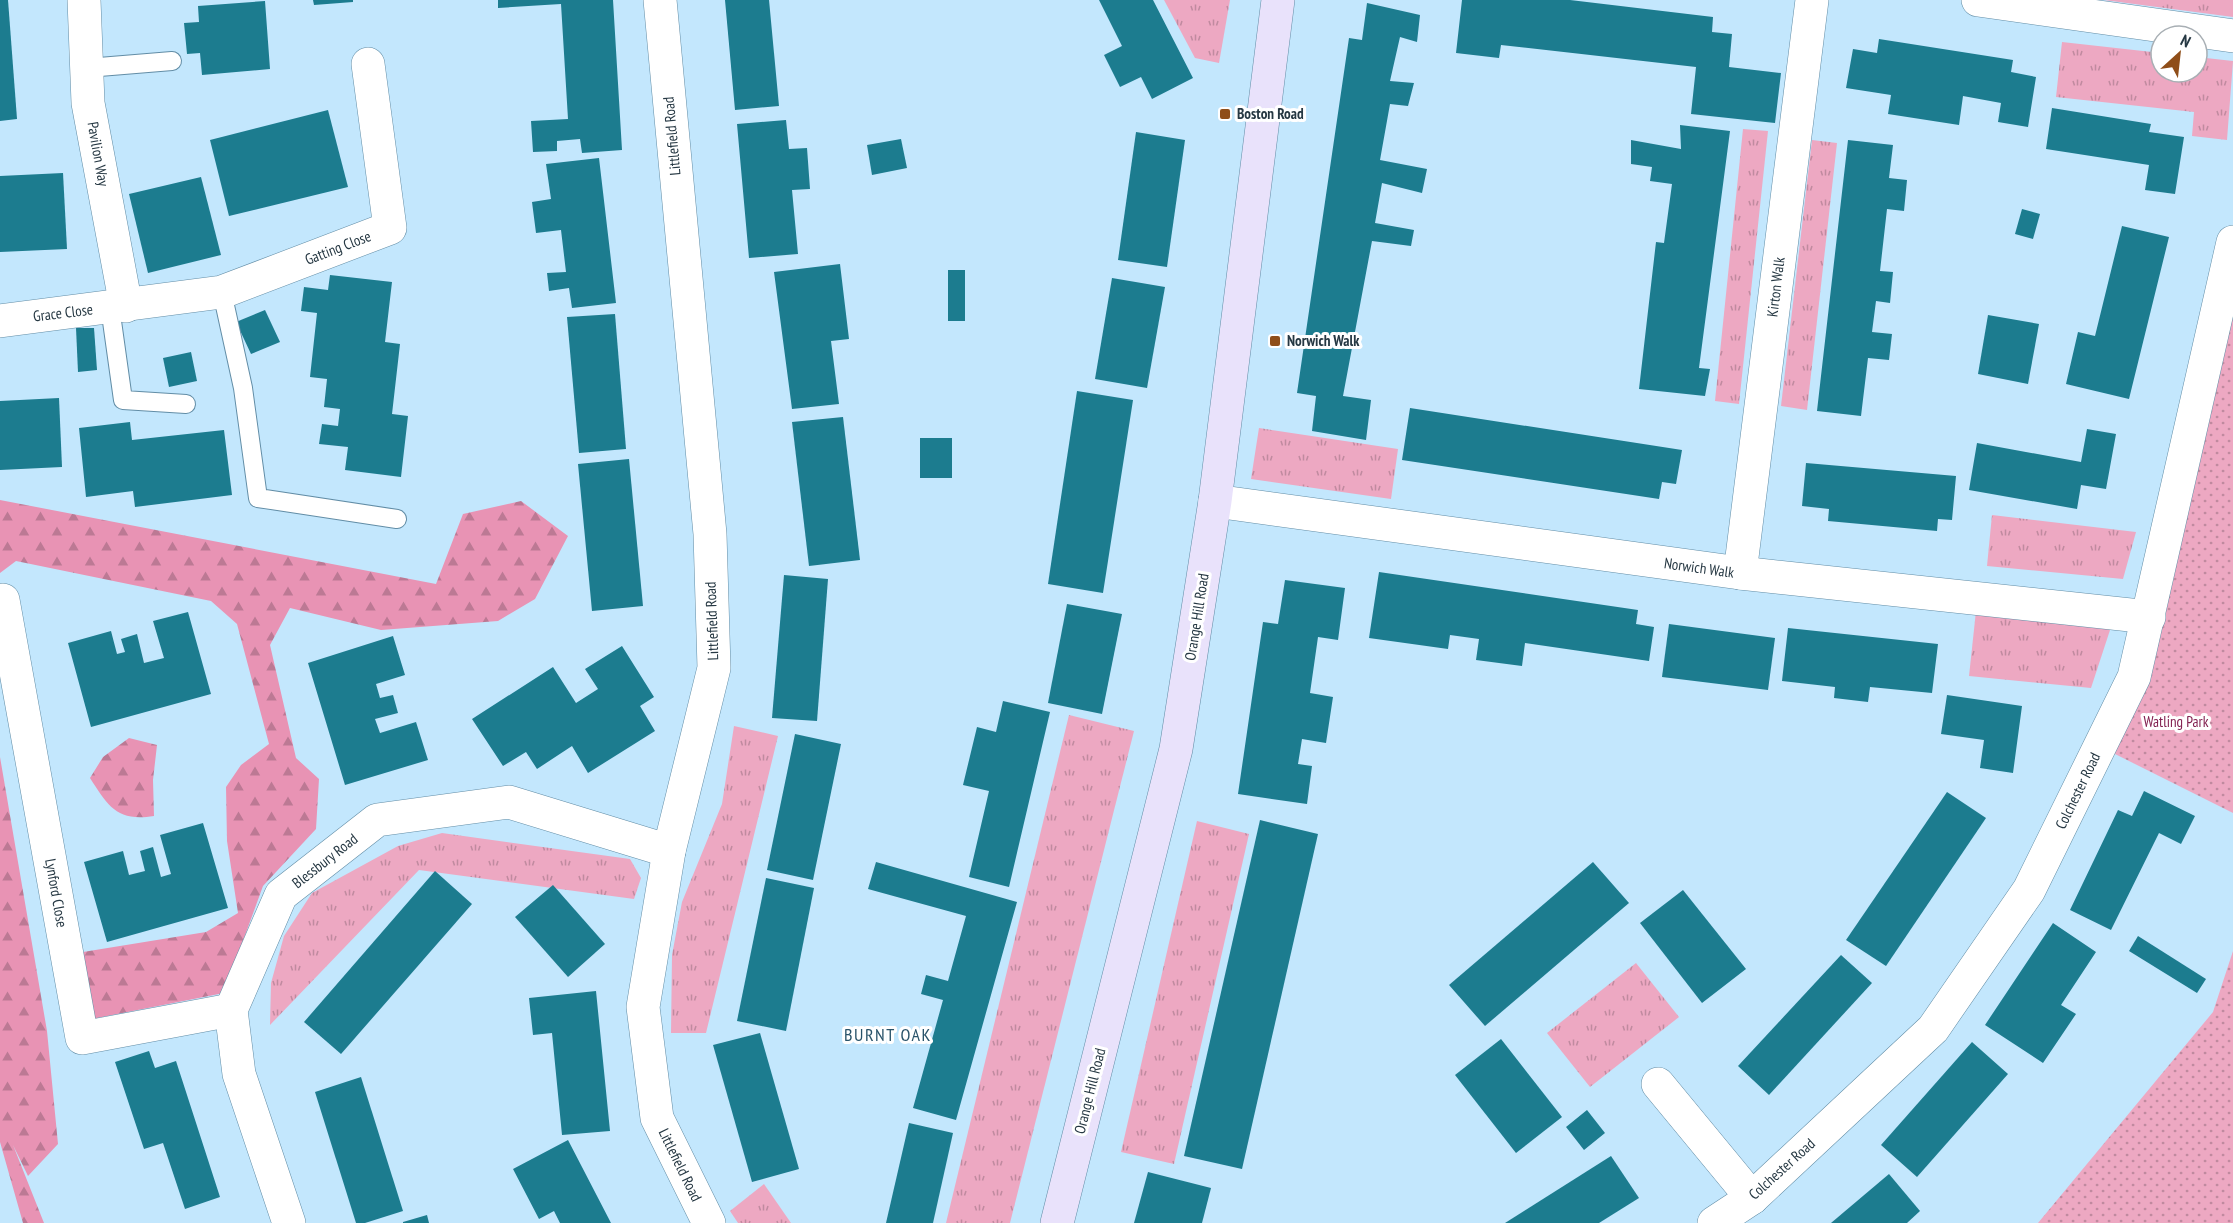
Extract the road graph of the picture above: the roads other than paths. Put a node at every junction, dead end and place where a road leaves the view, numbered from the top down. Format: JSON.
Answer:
{"nodes":[{"id":1,"x":84,"y":0,"type":"edge"},
{"id":2,"x":660,"y":0,"type":"edge"},
{"id":3,"x":1278,"y":0,"type":"edge"},
{"id":4,"x":1812,"y":0,"type":"edge"},
{"id":5,"x":1978,"y":0,"type":"edge"},
{"id":6,"x":2233,"y":36,"type":"edge"},
{"id":7,"x":172,"y":61,"type":"dead end"},
{"id":8,"x":368,"y":64,"type":"dead end"},
{"id":9,"x":87,"y":68,"type":"junction"},
{"id":10,"x":2233,"y":242,"type":"edge"},
{"id":11,"x":222,"y":292,"type":"junction"},
{"id":12,"x":118,"y":306,"type":"junction"},
{"id":13,"x":0,"y":321,"type":"edge"},
{"id":14,"x":186,"y":404,"type":"dead end"},
{"id":15,"x":1215,"y":501,"type":"junction"},
{"id":16,"x":397,"y":519,"type":"dead end"},
{"id":17,"x":1740,"y":573,"type":"junction"},
{"id":18,"x":3,"y":600,"type":"dead end"},
{"id":19,"x":2149,"y":617,"type":"junction"},
{"id":20,"x":669,"y":851,"type":"junction"},
{"id":21,"x":231,"y":1010,"type":"junction"},
{"id":22,"x":1658,"y":1084,"type":"dead end"},
{"id":23,"x":1752,"y":1198,"type":"junction"},
{"id":24,"x":289,"y":1223,"type":"edge"},
{"id":25,"x":709,"y":1223,"type":"edge"},
{"id":26,"x":1057,"y":1223,"type":"edge"},
{"id":27,"x":1714,"y":1223,"type":"edge"}],
"edges":[{"from":1,"to":9,"type":"street","name":"Pavilion Way"},
{"from":2,"to":20,"type":"street","name":"Littlefield Road"},
{"from":3,"to":15,"type":"street","name":"Orange Hill Road"},
{"from":4,"to":17,"type":"street","name":"Kirton Walk"},
{"from":5,"to":6,"type":"street"},
{"from":7,"to":9,"type":"lane"},
{"from":8,"to":11,"type":"street","name":"Gatting Close"},
{"from":9,"to":12,"type":"street","name":"Pavilion Way"},
{"from":10,"to":19,"type":"street","name":"Colchester Road"},
{"from":11,"to":12,"type":"street","name":"Gatting Close"},
{"from":11,"to":16,"type":"lane"},
{"from":12,"to":13,"type":"street","name":"Grace Close"},
{"from":12,"to":14,"type":"lane"},
{"from":15,"to":17,"type":"street","name":"Norwich Walk"},
{"from":15,"to":26,"type":"street","name":"Orange Hill Road"},
{"from":17,"to":19,"type":"street","name":"Norwich Walk"},
{"from":18,"to":21,"type":"street","name":"Lynford Close"},
{"from":19,"to":23,"type":"street","name":"Colchester Road"},
{"from":20,"to":21,"type":"street","name":"Blessbury Road"},
{"from":20,"to":25,"type":"street","name":"Littlefield Road"},
{"from":21,"to":24,"type":"street"},
{"from":22,"to":23,"type":"street"},
{"from":23,"to":27,"type":"street","name":"Colchester Road"}]}
